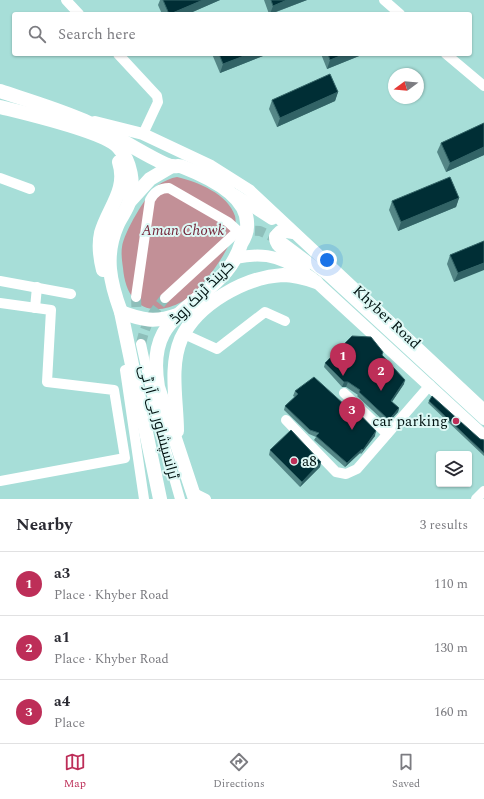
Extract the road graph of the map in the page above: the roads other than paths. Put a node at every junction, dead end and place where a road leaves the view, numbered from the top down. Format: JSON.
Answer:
{"nodes":[{"id":1,"x":66,"y":0,"type":"edge"},
{"id":2,"x":384,"y":0,"type":"edge"},
{"id":3,"x":77,"y":12,"type":"edge"},
{"id":4,"x":398,"y":12,"type":"edge"},
{"id":5,"x":120,"y":56,"type":"edge"},
{"id":6,"x":448,"y":56,"type":"edge"},
{"id":7,"x":484,"y":86,"type":"edge"},
{"id":8,"x":0,"y":92,"type":"edge"},
{"id":9,"x":0,"y":107,"type":"edge"},
{"id":10,"x":80,"y":118,"type":"junction"},
{"id":11,"x":143,"y":134,"type":"junction"},
{"id":12,"x":97,"y":136,"type":"junction"},
{"id":13,"x":172,"y":166,"type":"junction"},
{"id":14,"x":0,"y":178,"type":"edge"},
{"id":15,"x":219,"y":184,"type":"junction"},
{"id":16,"x":30,"y":189,"type":"dead end"},
{"id":17,"x":130,"y":201,"type":"junction"},
{"id":18,"x":290,"y":230,"type":"junction"},
{"id":19,"x":280,"y":240,"type":"tunnel mouth"},
{"id":20,"x":236,"y":258,"type":"junction"},
{"id":21,"x":314,"y":280,"type":"junction"},
{"id":22,"x":0,"y":281,"type":"edge"},
{"id":23,"x":37,"y":287,"type":"junction"},
{"id":24,"x":71,"y":294,"type":"dead end"},
{"id":25,"x":136,"y":296,"type":"tunnel mouth"},
{"id":26,"x":165,"y":298,"type":"tunnel mouth"},
{"id":27,"x":0,"y":303,"type":"edge"},
{"id":28,"x":34,"y":308,"type":"junction"},
{"id":29,"x":120,"y":312,"type":"junction"},
{"id":30,"x":177,"y":315,"type":"junction"},
{"id":31,"x":285,"y":322,"type":"dead end"},
{"id":32,"x":184,"y":334,"type":"junction"},
{"id":33,"x":141,"y":344,"type":"tunnel mouth"},
{"id":34,"x":126,"y":370,"type":"junction"},
{"id":35,"x":435,"y":382,"type":"junction"},
{"id":36,"x":344,"y":393,"type":"dead end"},
{"id":37,"x":484,"y":410,"type":"edge"},
{"id":38,"x":286,"y":420,"type":"dead end"},
{"id":39,"x":484,"y":420,"type":"edge"},
{"id":40,"x":387,"y":434,"type":"junction"},
{"id":41,"x":484,"y":436,"type":"edge"},
{"id":42,"x":177,"y":440,"type":"junction"},
{"id":43,"x":0,"y":481,"type":"edge"},
{"id":44,"x":484,"y":491,"type":"edge"},
{"id":45,"x":194,"y":495,"type":"edge"},
{"id":46,"x":144,"y":499,"type":"edge"},
{"id":47,"x":160,"y":499,"type":"edge"},
{"id":48,"x":180,"y":499,"type":"edge"},
{"id":49,"x":206,"y":499,"type":"edge"},
{"id":50,"x":476,"y":499,"type":"edge"}],
"edges":[{"from":1,"to":3,"type":"street"},
{"from":2,"to":4,"type":"street"},
{"from":5,"to":11,"type":"street"},
{"from":6,"to":7,"type":"street"},
{"from":8,"to":10,"type":"highway","name":"گرینڈ ٹرنک روڈ"},
{"from":9,"to":12,"type":"highway"},
{"from":10,"to":11,"type":"main road"},
{"from":10,"to":13,"type":"highway","name":"گرینڈ ٹرنک روڈ"},
{"from":11,"to":18,"type":"main road"},
{"from":12,"to":17,"type":"highway"},
{"from":12,"to":34,"type":"highway"},
{"from":13,"to":15,"type":"highway","name":"گرینڈ ٹرنک روڈ"},
{"from":13,"to":17,"type":"highway"},
{"from":14,"to":16,"type":"street"},
{"from":15,"to":18,"type":"main road"},
{"from":15,"to":20,"type":"highway","name":"گرینڈ ٹرنک روڈ"},
{"from":17,"to":29,"type":"highway"},
{"from":18,"to":21,"type":"main road"},
{"from":18,"to":37,"type":"main road","name":"Khyber Road"},
{"from":19,"to":35,"type":"street"},
{"from":20,"to":21,"type":"main road"},
{"from":20,"to":30,"type":"highway","name":"گرینڈ ٹرنک روڈ"},
{"from":21,"to":32,"type":"highway"},
{"from":21,"to":35,"type":"main road","name":"Khyber Road"},
{"from":22,"to":23,"type":"street"},
{"from":23,"to":24,"type":"street"},
{"from":23,"to":28,"type":"street"},
{"from":25,"to":26,"type":"street"},
{"from":27,"to":28,"type":"street"},
{"from":28,"to":43,"type":"street"},
{"from":29,"to":30,"type":"highway"},
{"from":29,"to":47,"type":"highway"},
{"from":30,"to":42,"type":"highway","name":"گرینڈ ٹرنک روڈ"},
{"from":31,"to":32,"type":"street"},
{"from":32,"to":42,"type":"highway"},
{"from":33,"to":48,"type":"street","name":"ٹرانسپشاور بی آر ٹی"},
{"from":34,"to":46,"type":"street"},
{"from":34,"to":47,"type":"highway"},
{"from":35,"to":39,"type":"street"},
{"from":35,"to":40,"type":"street"},
{"from":35,"to":41,"type":"main road","name":"Khyber Road"},
{"from":36,"to":40,"type":"street"},
{"from":38,"to":40,"type":"street"},
{"from":42,"to":45,"type":"highway","name":"گرینڈ ٹرنک روڈ"},
{"from":44,"to":50,"type":"street"},
{"from":45,"to":49,"type":"street"}]}
